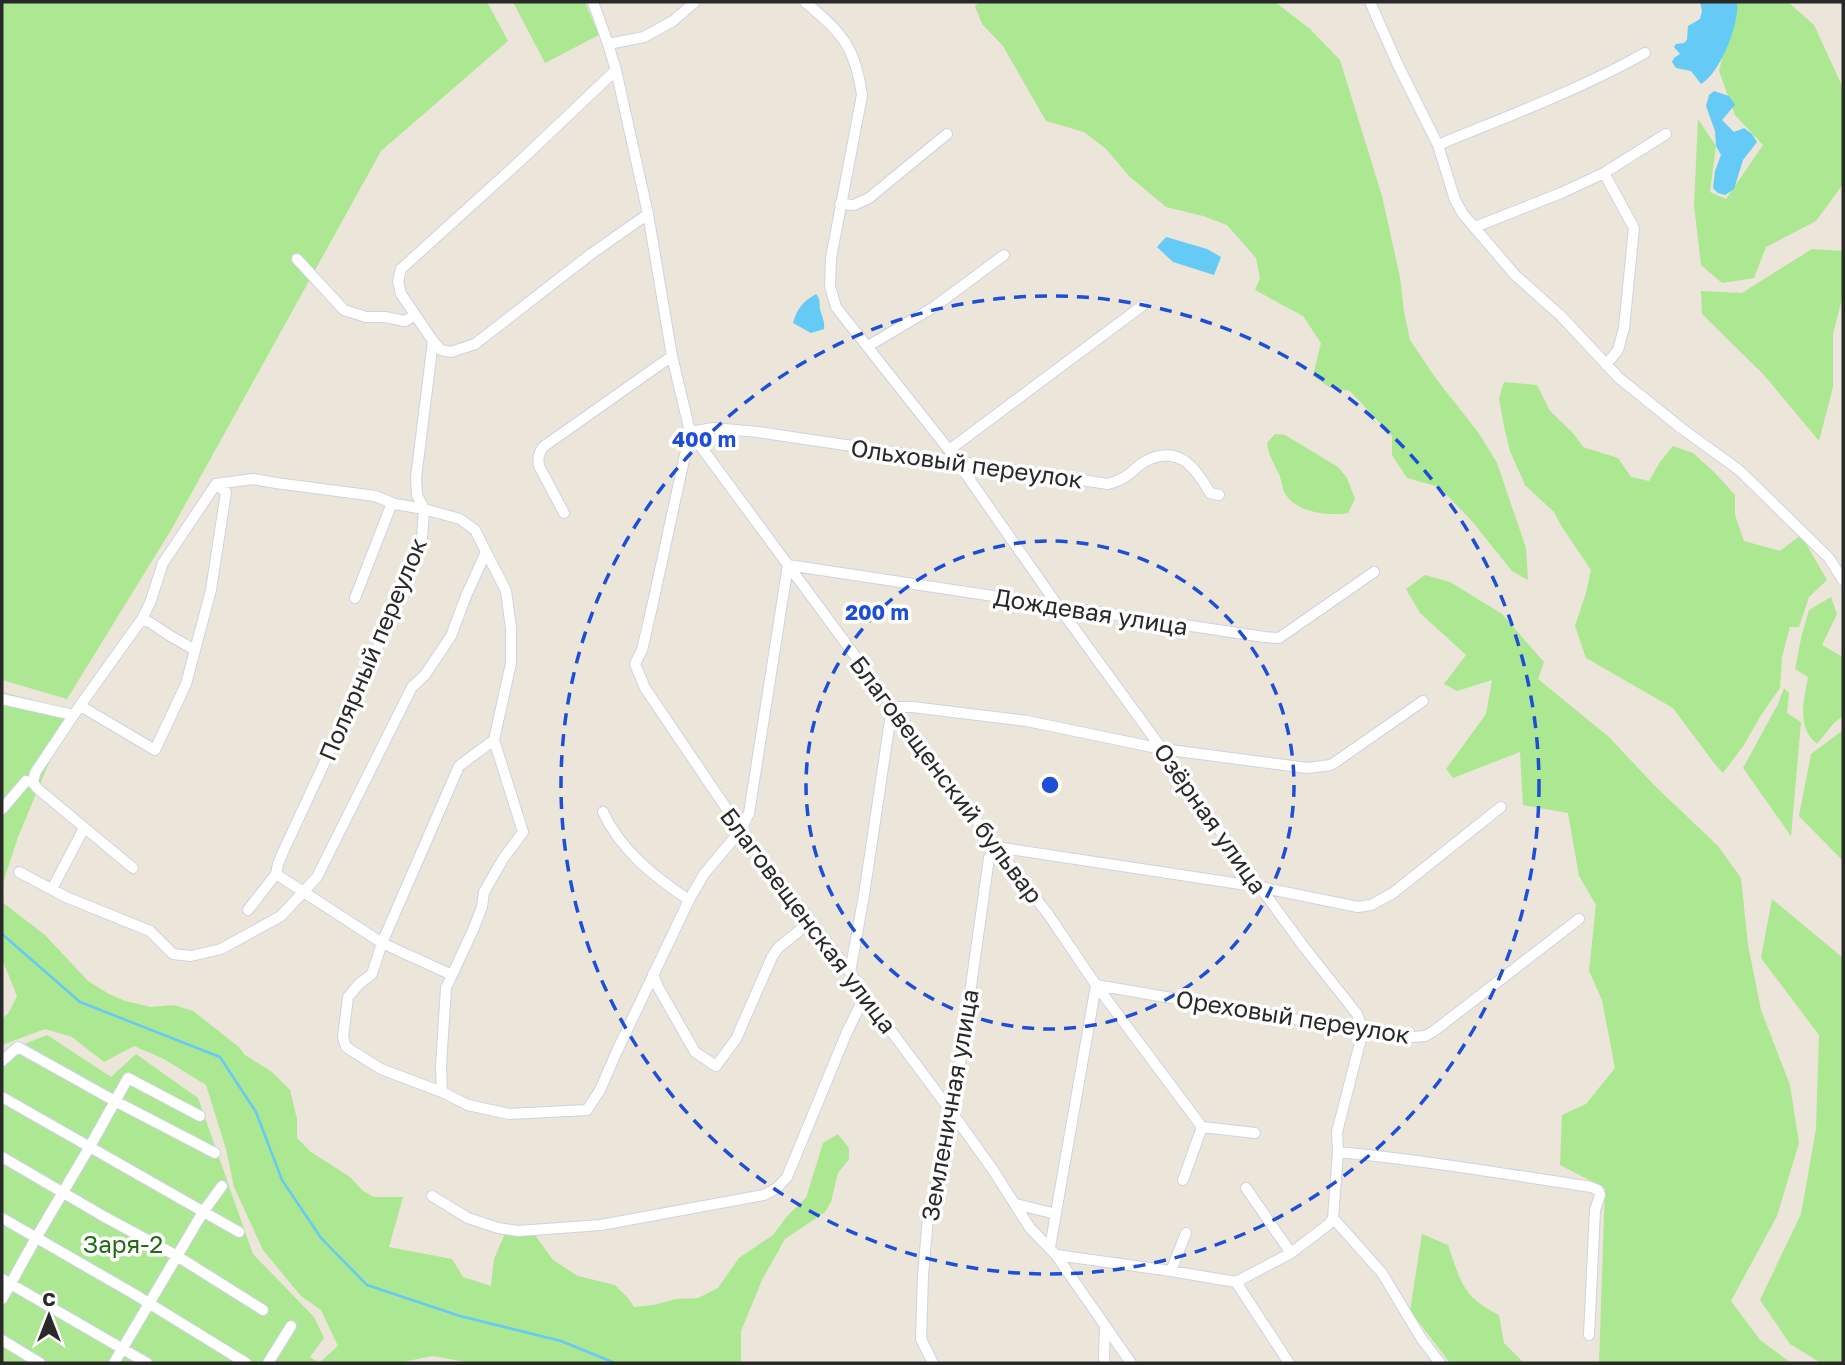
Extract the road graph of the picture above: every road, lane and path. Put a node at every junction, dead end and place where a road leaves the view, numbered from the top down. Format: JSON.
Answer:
{"nodes":[{"id":1,"x":593,"y":2,"type":"edge"},
{"id":2,"x":695,"y":2,"type":"edge"},
{"id":3,"x":805,"y":2,"type":"edge"},
{"id":4,"x":1370,"y":2,"type":"edge"},
{"id":5,"x":608,"y":44,"type":"junction"},
{"id":6,"x":1645,"y":53,"type":"dead end"},
{"id":7,"x":616,"y":70,"type":"junction"},
{"id":8,"x":947,"y":134,"type":"dead end"},
{"id":9,"x":1666,"y":134,"type":"dead end"},
{"id":10,"x":1438,"y":145,"type":"junction"},
{"id":11,"x":1604,"y":173,"type":"junction"},
{"id":12,"x":840,"y":204,"type":"junction"},
{"id":13,"x":648,"y":214,"type":"junction"},
{"id":14,"x":1475,"y":227,"type":"junction"},
{"id":15,"x":1003,"y":255,"type":"dead end"},
{"id":16,"x":297,"y":259,"type":"dead end"},
{"id":17,"x":1142,"y":306,"type":"dead end"},
{"id":18,"x":415,"y":315,"type":"junction"},
{"id":19,"x":433,"y":341,"type":"junction"},
{"id":20,"x":868,"y":346,"type":"junction"},
{"id":21,"x":672,"y":356,"type":"junction"},
{"id":22,"x":1606,"y":365,"type":"junction"},
{"id":23,"x":690,"y":432,"type":"junction"},
{"id":24,"x":949,"y":450,"type":"junction"},
{"id":25,"x":957,"y":462,"type":"junction"},
{"id":26,"x":216,"y":484,"type":"junction"},
{"id":27,"x":1219,"y":495,"type":"dead end"},
{"id":28,"x":392,"y":503,"type":"junction"},
{"id":29,"x":424,"y":509,"type":"junction"},
{"id":30,"x":564,"y":513,"type":"dead end"},
{"id":31,"x":486,"y":552,"type":"junction"},
{"id":32,"x":788,"y":565,"type":"junction"},
{"id":33,"x":1374,"y":572,"type":"dead end"},
{"id":34,"x":1843,"y":580,"type":"edge"},
{"id":35,"x":355,"y":598,"type":"dead end"},
{"id":36,"x":1058,"y":606,"type":"junction"},
{"id":37,"x":142,"y":619,"type":"junction"},
{"id":38,"x":195,"y":650,"type":"junction"},
{"id":39,"x":2,"y":699,"type":"edge"},
{"id":40,"x":1423,"y":701,"type":"dead end"},
{"id":41,"x":892,"y":707,"type":"junction"},
{"id":42,"x":76,"y":711,"type":"junction"},
{"id":43,"x":494,"y":740,"type":"junction"},
{"id":44,"x":1163,"y":748,"type":"junction"},
{"id":45,"x":26,"y":781,"type":"dead end"},
{"id":46,"x":1501,"y":807,"type":"dead end"},
{"id":47,"x":2,"y":809,"type":"edge"},
{"id":48,"x":603,"y":812,"type":"dead end"},
{"id":49,"x":84,"y":828,"type":"junction"},
{"id":50,"x":741,"y":830,"type":"junction"},
{"id":51,"x":996,"y":847,"type":"junction"},
{"id":52,"x":133,"y":869,"type":"dead end"},
{"id":53,"x":277,"y":869,"type":"junction"},
{"id":54,"x":19,"y":872,"type":"dead end"},
{"id":55,"x":1260,"y":887,"type":"junction"},
{"id":56,"x":52,"y":889,"type":"junction"},
{"id":57,"x":304,"y":891,"type":"junction"},
{"id":58,"x":689,"y":900,"type":"junction"},
{"id":59,"x":248,"y":910,"type":"dead end"},
{"id":60,"x":1579,"y":919,"type":"dead end"},
{"id":61,"x":810,"y":922,"type":"junction"},
{"id":62,"x":382,"y":943,"type":"junction"},
{"id":63,"x":850,"y":972,"type":"junction"},
{"id":64,"x":653,"y":974,"type":"junction"},
{"id":65,"x":452,"y":975,"type":"junction"},
{"id":66,"x":1096,"y":985,"type":"junction"},
{"id":67,"x":865,"y":996,"type":"junction"},
{"id":68,"x":1363,"y":1031,"type":"junction"},
{"id":69,"x":2,"y":1061,"type":"edge"},
{"id":70,"x":442,"y":1092,"type":"junction"},
{"id":71,"x":2,"y":1097,"type":"edge"},
{"id":72,"x":115,"y":1101,"type":"junction"},
{"id":73,"x":953,"y":1114,"type":"junction"},
{"id":74,"x":200,"y":1116,"type":"dead end"},
{"id":75,"x":1202,"y":1127,"type":"junction"},
{"id":76,"x":1255,"y":1133,"type":"dead end"},
{"id":77,"x":89,"y":1148,"type":"junction"},
{"id":78,"x":1338,"y":1152,"type":"junction"},
{"id":79,"x":215,"y":1153,"type":"dead end"},
{"id":80,"x":2,"y":1157,"type":"edge"},
{"id":81,"x":1183,"y":1180,"type":"dead end"},
{"id":82,"x":222,"y":1186,"type":"dead end"},
{"id":83,"x":1246,"y":1188,"type":"dead end"},
{"id":84,"x":63,"y":1193,"type":"junction"},
{"id":85,"x":432,"y":1196,"type":"dead end"},
{"id":86,"x":1016,"y":1204,"type":"junction"},
{"id":87,"x":203,"y":1212,"type":"junction"},
{"id":88,"x":1056,"y":1214,"type":"junction"},
{"id":89,"x":2,"y":1218,"type":"edge"},
{"id":90,"x":1334,"y":1218,"type":"junction"},
{"id":91,"x":239,"y":1232,"type":"dead end"},
{"id":92,"x":1186,"y":1233,"type":"dead end"},
{"id":93,"x":36,"y":1238,"type":"junction"},
{"id":94,"x":1053,"y":1251,"type":"junction"},
{"id":95,"x":1291,"y":1253,"type":"junction"},
{"id":96,"x":177,"y":1256,"type":"junction"},
{"id":97,"x":1171,"y":1270,"type":"junction"},
{"id":98,"x":6,"y":1281,"type":"edge"},
{"id":99,"x":1237,"y":1282,"type":"junction"},
{"id":100,"x":2,"y":1299,"type":"edge"},
{"id":101,"x":148,"y":1303,"type":"junction"},
{"id":102,"x":263,"y":1310,"type":"dead end"},
{"id":103,"x":290,"y":1326,"type":"dead end"},
{"id":104,"x":1105,"y":1326,"type":"junction"},
{"id":105,"x":1589,"y":1335,"type":"dead end"},
{"id":106,"x":2,"y":1340,"type":"edge"},
{"id":107,"x":123,"y":1349,"type":"junction"},
{"id":108,"x":40,"y":1363,"type":"edge"},
{"id":109,"x":114,"y":1363,"type":"edge"},
{"id":110,"x":147,"y":1363,"type":"edge"},
{"id":111,"x":246,"y":1363,"type":"edge"},
{"id":112,"x":268,"y":1363,"type":"edge"},
{"id":113,"x":933,"y":1363,"type":"edge"},
{"id":114,"x":1105,"y":1363,"type":"edge"},
{"id":115,"x":1131,"y":1363,"type":"edge"},
{"id":116,"x":1289,"y":1363,"type":"edge"},
{"id":117,"x":1440,"y":1363,"type":"edge"}],
"edges":[{"from":1,"to":5,"type":"street"},
{"from":2,"to":5,"type":"street"},
{"from":3,"to":12,"type":"street","name":"Озёрная улица"},
{"from":4,"to":10,"type":"street"},
{"from":5,"to":7,"type":"street"},
{"from":6,"to":10,"type":"street"},
{"from":7,"to":13,"type":"street"},
{"from":7,"to":18,"type":"street"},
{"from":8,"to":12,"type":"street"},
{"from":9,"to":11,"type":"street"},
{"from":10,"to":14,"type":"street"},
{"from":11,"to":14,"type":"street"},
{"from":11,"to":22,"type":"street"},
{"from":12,"to":20,"type":"street","name":"Озёрная улица"},
{"from":13,"to":19,"type":"street"},
{"from":13,"to":21,"type":"street"},
{"from":14,"to":22,"type":"street"},
{"from":15,"to":20,"type":"street"},
{"from":16,"to":18,"type":"street"},
{"from":17,"to":24,"type":"street"},
{"from":18,"to":19,"type":"street"},
{"from":19,"to":29,"type":"street","name":"Полярный переулок"},
{"from":20,"to":24,"type":"street","name":"Озёрная улица"},
{"from":21,"to":23,"type":"street"},
{"from":21,"to":30,"type":"street"},
{"from":22,"to":34,"type":"street"},
{"from":23,"to":25,"type":"street","name":"Ольховый переулок"},
{"from":23,"to":32,"type":"street","name":"Благовещенский бульвар"},
{"from":23,"to":50,"type":"street","name":"Благовещенская улица"},
{"from":24,"to":25,"type":"street","name":"Озёрная улица"},
{"from":25,"to":27,"type":"street","name":"Ольховый переулок"},
{"from":25,"to":36,"type":"street","name":"Озёрная улица"},
{"from":26,"to":28,"type":"street"},
{"from":26,"to":37,"type":"street"},
{"from":26,"to":38,"type":"street"},
{"from":28,"to":29,"type":"street"},
{"from":28,"to":35,"type":"street"},
{"from":29,"to":31,"type":"street"},
{"from":29,"to":53,"type":"street","name":"Полярный переулок"},
{"from":31,"to":43,"type":"street"},
{"from":31,"to":57,"type":"street"},
{"from":32,"to":36,"type":"street","name":"Дождевая улица"},
{"from":32,"to":41,"type":"street","name":"Благовещенский бульвар"},
{"from":32,"to":50,"type":"street"},
{"from":33,"to":36,"type":"street","name":"Дождевая улица"},
{"from":36,"to":44,"type":"street","name":"Озёрная улица"},
{"from":37,"to":38,"type":"street"},
{"from":37,"to":42,"type":"street"},
{"from":38,"to":42,"type":"street"},
{"from":39,"to":42,"type":"street"},
{"from":40,"to":44,"type":"street"},
{"from":41,"to":44,"type":"street"},
{"from":41,"to":51,"type":"street","name":"Благовещенский бульвар"},
{"from":41,"to":63,"type":"street"},
{"from":42,"to":49,"type":"street"},
{"from":43,"to":62,"type":"street"},
{"from":43,"to":65,"type":"street"},
{"from":44,"to":55,"type":"street","name":"Озёрная улица"},
{"from":45,"to":47,"type":"street"},
{"from":46,"to":55,"type":"street"},
{"from":48,"to":58,"type":"street"},
{"from":49,"to":52,"type":"street"},
{"from":49,"to":56,"type":"street"},
{"from":50,"to":58,"type":"street"},
{"from":50,"to":61,"type":"street","name":"Благовещенская улица"},
{"from":51,"to":55,"type":"street"},
{"from":51,"to":66,"type":"street","name":"Благовещенский бульвар"},
{"from":51,"to":73,"type":"street","name":"Земленичная улица"},
{"from":53,"to":57,"type":"street"},
{"from":53,"to":59,"type":"street","name":"Полярный переулок"},
{"from":54,"to":56,"type":"street"},
{"from":55,"to":68,"type":"street","name":"Озёрная улица"},
{"from":56,"to":57,"type":"street"},
{"from":57,"to":62,"type":"street"},
{"from":58,"to":64,"type":"street"},
{"from":60,"to":68,"type":"street","name":"Ореховый переулок"},
{"from":61,"to":63,"type":"street","name":"Благовещенская улица"},
{"from":61,"to":64,"type":"street"},
{"from":62,"to":65,"type":"street"},
{"from":62,"to":70,"type":"street"},
{"from":63,"to":67,"type":"street","name":"Благовещенская улица"},
{"from":64,"to":70,"type":"street"},
{"from":65,"to":70,"type":"street"},
{"from":66,"to":68,"type":"street","name":"Ореховый переулок"},
{"from":66,"to":75,"type":"street","name":"Благовещенский бульвар"},
{"from":66,"to":88,"type":"street"},
{"from":67,"to":73,"type":"street","name":"Благовещенская улица"},
{"from":67,"to":85,"type":"street"},
{"from":68,"to":78,"type":"street"},
{"from":69,"to":72,"type":"street"},
{"from":71,"to":77,"type":"street"},
{"from":72,"to":74,"type":"street"},
{"from":72,"to":77,"type":"street"},
{"from":72,"to":79,"type":"street"},
{"from":73,"to":86,"type":"street","name":"Благовещенская улица"},
{"from":73,"to":113,"type":"street","name":"Земленичная улица"},
{"from":75,"to":76,"type":"street"},
{"from":75,"to":81,"type":"street"},
{"from":77,"to":84,"type":"street"},
{"from":77,"to":87,"type":"street"},
{"from":78,"to":90,"type":"street"},
{"from":78,"to":105,"type":"street"},
{"from":80,"to":84,"type":"street"},
{"from":82,"to":87,"type":"street"},
{"from":83,"to":95,"type":"street"},
{"from":84,"to":93,"type":"street"},
{"from":84,"to":96,"type":"street"},
{"from":86,"to":88,"type":"street"},
{"from":86,"to":94,"type":"street","name":"Благовещенская улица"},
{"from":87,"to":91,"type":"street"},
{"from":87,"to":96,"type":"street"},
{"from":88,"to":94,"type":"street"},
{"from":89,"to":93,"type":"street"},
{"from":90,"to":95,"type":"street"},
{"from":90,"to":117,"type":"street"},
{"from":92,"to":97,"type":"street"},
{"from":93,"to":98,"type":"street"},
{"from":93,"to":101,"type":"street"},
{"from":94,"to":97,"type":"street"},
{"from":94,"to":104,"type":"street","name":"Благовещенская улица"},
{"from":95,"to":99,"type":"street"},
{"from":96,"to":101,"type":"street"},
{"from":96,"to":102,"type":"street"},
{"from":97,"to":99,"type":"street"},
{"from":98,"to":100,"type":"street"},
{"from":98,"to":107,"type":"street"},
{"from":99,"to":116,"type":"street"},
{"from":101,"to":107,"type":"street"},
{"from":101,"to":111,"type":"street"},
{"from":103,"to":112,"type":"street"},
{"from":104,"to":114,"type":"street"},
{"from":104,"to":115,"type":"street","name":"Благовещенская улица"},
{"from":106,"to":108,"type":"street"},
{"from":107,"to":109,"type":"street"},
{"from":107,"to":110,"type":"street"}]}
